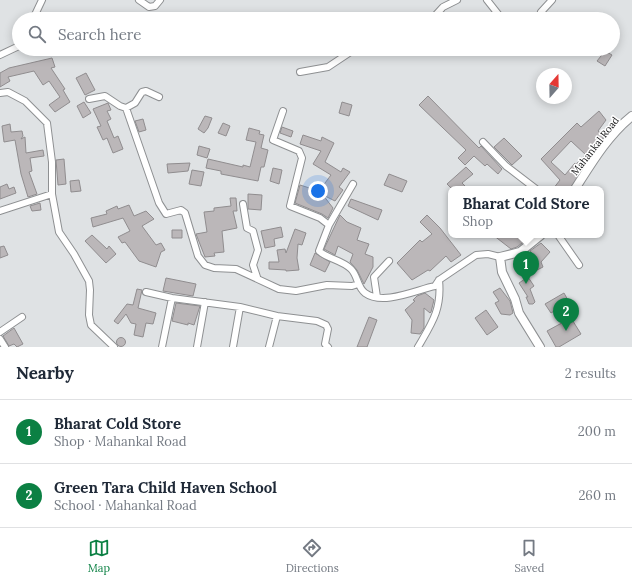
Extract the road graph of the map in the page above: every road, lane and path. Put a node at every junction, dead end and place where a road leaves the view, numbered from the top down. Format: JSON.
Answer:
{"nodes":[{"id":1,"x":42,"y":0,"type":"edge"},
{"id":2,"x":141,"y":0,"type":"edge"},
{"id":3,"x":160,"y":0,"type":"edge"},
{"id":4,"x":457,"y":0,"type":"edge"},
{"id":5,"x":487,"y":0,"type":"edge"},
{"id":6,"x":552,"y":0,"type":"edge"},
{"id":7,"x":36,"y":12,"type":"edge"},
{"id":8,"x":438,"y":12,"type":"edge"},
{"id":9,"x":496,"y":12,"type":"edge"},
{"id":10,"x":541,"y":12,"type":"dead end"},
{"id":11,"x":12,"y":49,"type":"edge"},
{"id":12,"x":0,"y":55,"type":"edge"},
{"id":13,"x":347,"y":56,"type":"edge"},
{"id":14,"x":300,"y":72,"type":"dead end"},
{"id":15,"x":0,"y":93,"type":"edge"},
{"id":16,"x":159,"y":97,"type":"dead end"},
{"id":17,"x":89,"y":99,"type":"dead end"},
{"id":18,"x":126,"y":108,"type":"junction"},
{"id":19,"x":283,"y":111,"type":"dead end"},
{"id":20,"x":632,"y":116,"type":"edge"},
{"id":21,"x":483,"y":142,"type":"dead end"},
{"id":22,"x":353,"y":184,"type":"dead end"},
{"id":23,"x":532,"y":186,"type":"edge"},
{"id":24,"x":576,"y":186,"type":"edge"},
{"id":25,"x":52,"y":194,"type":"junction"},
{"id":26,"x":244,"y":204,"type":"dead end"},
{"id":27,"x":0,"y":211,"type":"edge"},
{"id":28,"x":329,"y":225,"type":"junction"},
{"id":29,"x":537,"y":238,"type":"edge"},
{"id":30,"x":560,"y":238,"type":"edge"},
{"id":31,"x":500,"y":257,"type":"junction"},
{"id":32,"x":390,"y":262,"type":"dead end"},
{"id":33,"x":579,"y":265,"type":"dead end"},
{"id":34,"x":257,"y":278,"type":"junction"},
{"id":35,"x":439,"y":280,"type":"junction"},
{"id":36,"x":358,"y":284,"type":"junction"},
{"id":37,"x":146,"y":292,"type":"dead end"},
{"id":38,"x":377,"y":297,"type":"junction"},
{"id":39,"x":172,"y":298,"type":"junction"},
{"id":40,"x":205,"y":302,"type":"junction"},
{"id":41,"x":240,"y":307,"type":"junction"},
{"id":42,"x":277,"y":316,"type":"junction"},
{"id":43,"x":22,"y":317,"type":"dead end"},
{"id":44,"x":0,"y":332,"type":"edge"},
{"id":45,"x":0,"y":339,"type":"edge"},
{"id":46,"x":6,"y":347,"type":"edge"},
{"id":47,"x":114,"y":347,"type":"edge"},
{"id":48,"x":162,"y":347,"type":"edge"},
{"id":49,"x":197,"y":347,"type":"edge"},
{"id":50,"x":233,"y":347,"type":"edge"},
{"id":51,"x":269,"y":347,"type":"edge"},
{"id":52,"x":328,"y":347,"type":"edge"},
{"id":53,"x":418,"y":347,"type":"edge"},
{"id":54,"x":540,"y":347,"type":"edge"}],
"edges":[{"from":1,"to":7,"type":"street"},
{"from":2,"to":3,"type":"street"},
{"from":4,"to":8,"type":"street"},
{"from":5,"to":9,"type":"street"},
{"from":6,"to":10,"type":"street"},
{"from":11,"to":12,"type":"street"},
{"from":13,"to":14,"type":"street"},
{"from":15,"to":25,"type":"street"},
{"from":16,"to":18,"type":"street"},
{"from":17,"to":18,"type":"street"},
{"from":18,"to":34,"type":"street"},
{"from":19,"to":28,"type":"street"},
{"from":20,"to":24,"type":"main road","name":"Mahankal Road"},
{"from":21,"to":23,"type":"street"},
{"from":22,"to":28,"type":"street"},
{"from":25,"to":27,"type":"street"},
{"from":25,"to":47,"type":"street"},
{"from":26,"to":34,"type":"street"},
{"from":28,"to":36,"type":"street"},
{"from":29,"to":31,"type":"main road"},
{"from":30,"to":33,"type":"street"},
{"from":31,"to":35,"type":"street"},
{"from":31,"to":54,"type":"main road"},
{"from":32,"to":38,"type":"street"},
{"from":34,"to":36,"type":"street"},
{"from":35,"to":38,"type":"street"},
{"from":35,"to":53,"type":"street"},
{"from":36,"to":38,"type":"street"},
{"from":37,"to":39,"type":"street"},
{"from":39,"to":40,"type":"street"},
{"from":39,"to":48,"type":"street"},
{"from":40,"to":41,"type":"street"},
{"from":40,"to":49,"type":"street"},
{"from":41,"to":42,"type":"street"},
{"from":41,"to":50,"type":"street"},
{"from":42,"to":51,"type":"street"},
{"from":42,"to":52,"type":"street"},
{"from":43,"to":44,"type":"street"},
{"from":45,"to":46,"type":"street"}]}
